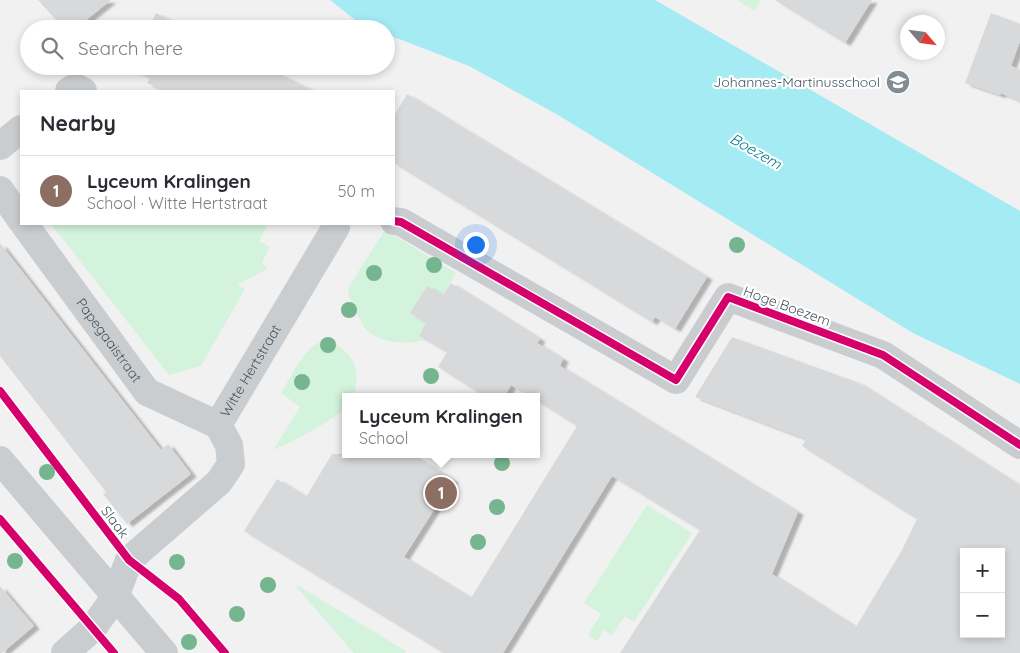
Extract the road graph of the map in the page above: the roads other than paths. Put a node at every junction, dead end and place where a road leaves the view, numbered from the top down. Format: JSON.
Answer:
{"nodes":[{"id":1,"x":20,"y":130,"type":"edge"},
{"id":2,"x":0,"y":146,"type":"edge"},
{"id":3,"x":0,"y":190,"type":"edge"},
{"id":4,"x":20,"y":219,"type":"edge"},
{"id":5,"x":395,"y":222,"type":"edge"},
{"id":6,"x":25,"y":225,"type":"edge"},
{"id":7,"x":338,"y":225,"type":"edge"},
{"id":8,"x":218,"y":425,"type":"junction"},
{"id":9,"x":1020,"y":445,"type":"edge"},
{"id":10,"x":0,"y":460,"type":"edge"},
{"id":11,"x":115,"y":597,"type":"junction"},
{"id":12,"x":65,"y":653,"type":"edge"},
{"id":13,"x":164,"y":653,"type":"edge"}],
"edges":[{"from":1,"to":2,"type":"street"},
{"from":3,"to":4,"type":"street"},
{"from":5,"to":9,"type":"street","name":"Hoge Boezem"},
{"from":6,"to":8,"type":"street","name":"Papegaaistraat"},
{"from":7,"to":8,"type":"street","name":"Witte Hertstraat"},
{"from":8,"to":11,"type":"street","name":"Witte Hertstraat"},
{"from":10,"to":11,"type":"street"},
{"from":11,"to":12,"type":"street","name":"Witte Hertstraat"},
{"from":11,"to":13,"type":"street"}]}
